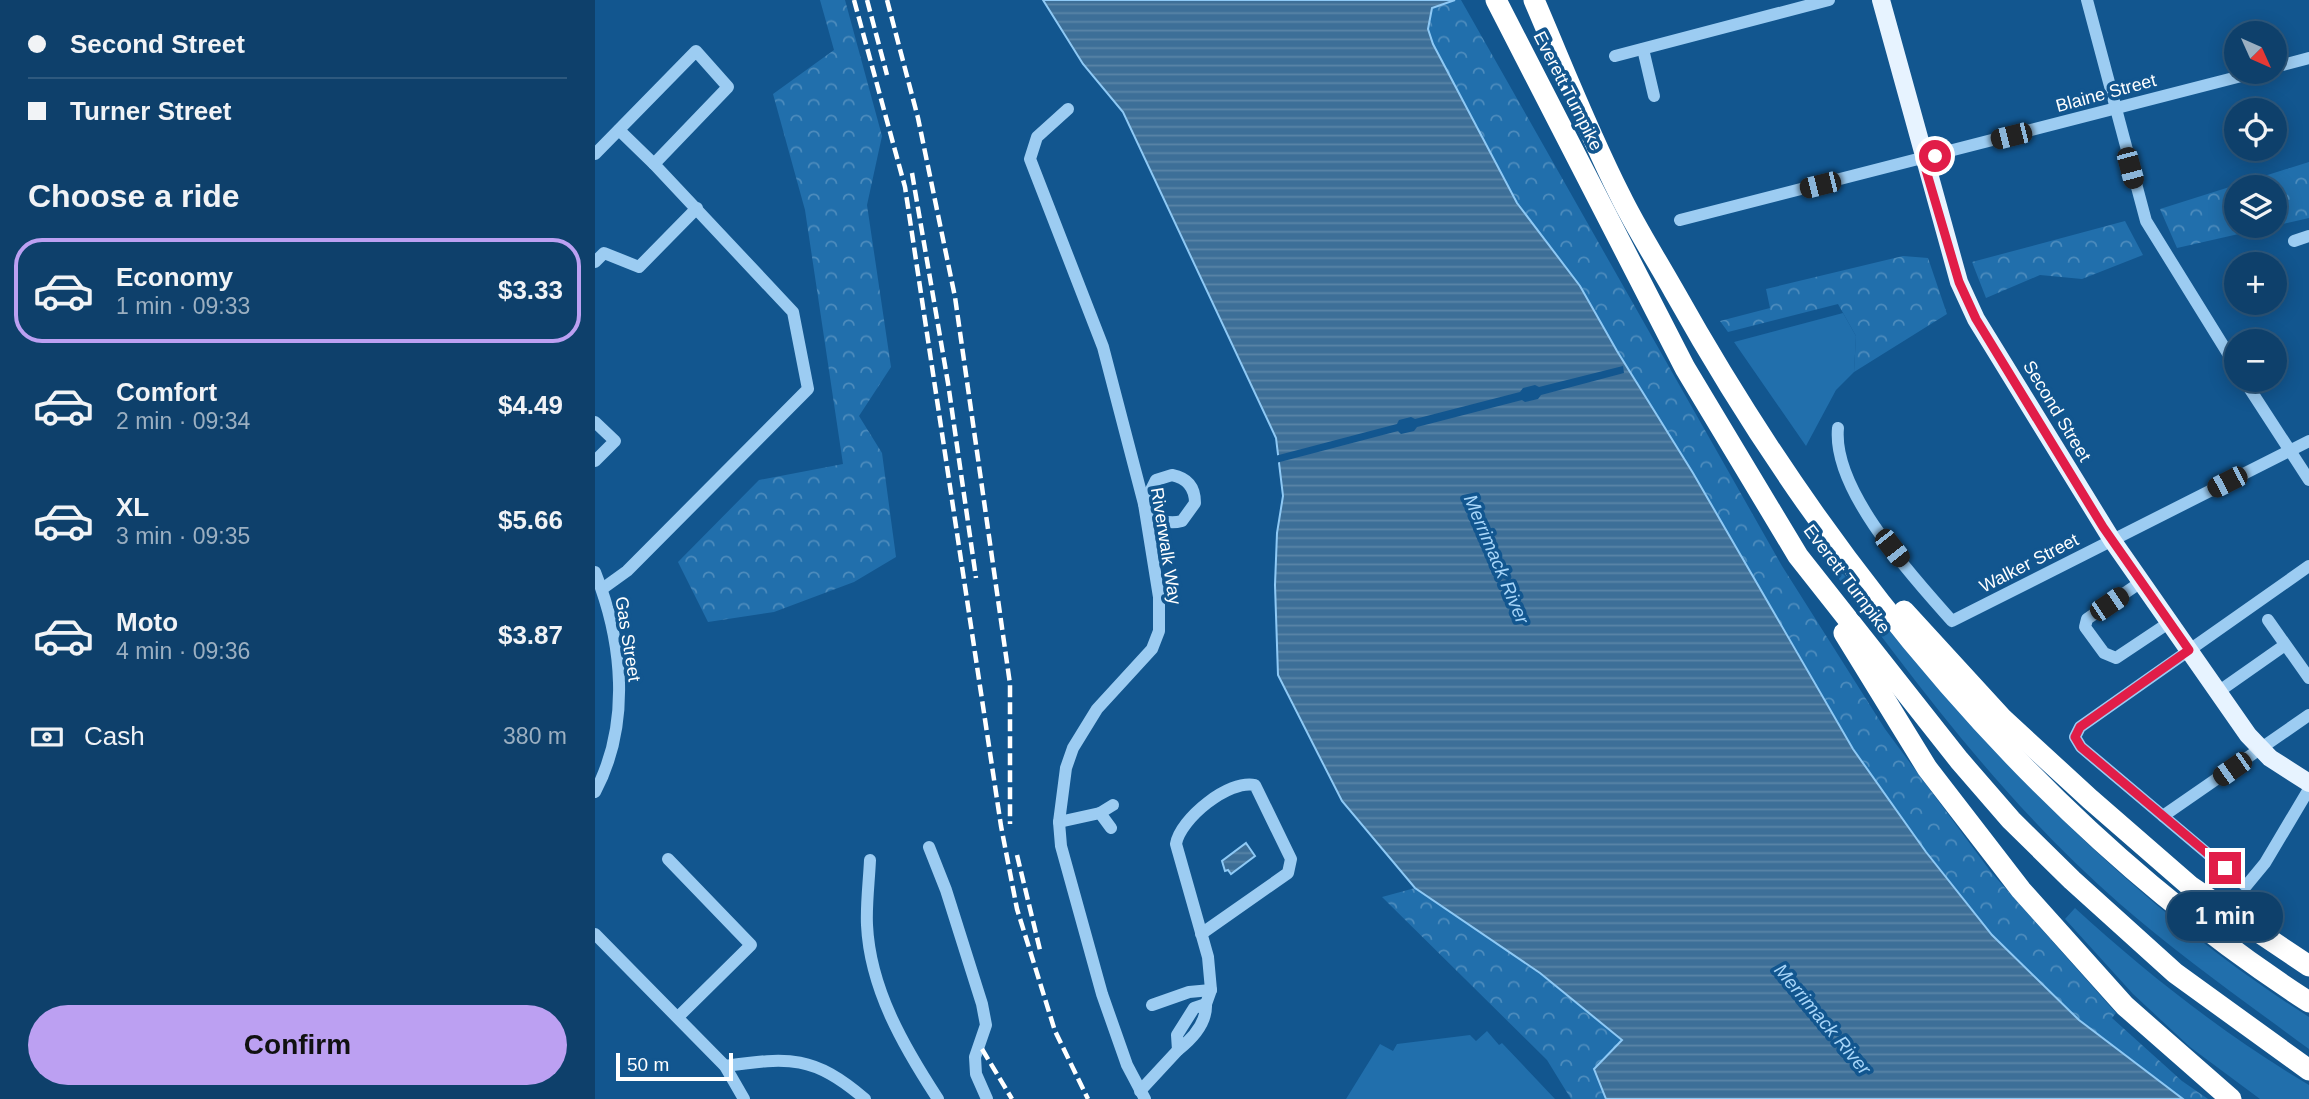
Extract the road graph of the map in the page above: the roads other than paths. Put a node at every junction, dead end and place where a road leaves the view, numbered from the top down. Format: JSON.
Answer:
{"nodes":[{"id":1,"x":1829,"y":0,"type":"edge"},
{"id":2,"x":1881,"y":0,"type":"edge"},
{"id":3,"x":2087,"y":0,"type":"edge"},
{"id":4,"x":1535,"y":1,"type":"edge"},
{"id":5,"x":1497,"y":4,"type":"edge"},
{"id":6,"x":1643,"y":49,"type":"junction"},
{"id":7,"x":1615,"y":56,"type":"dead end"},
{"id":8,"x":2309,"y":58,"type":"edge"},
{"id":9,"x":2287,"y":64,"type":"edge"},
{"id":10,"x":2224,"y":81,"type":"edge"},
{"id":11,"x":1654,"y":96,"type":"dead end"},
{"id":12,"x":1068,"y":109,"type":"dead end"},
{"id":13,"x":2115,"y":109,"type":"junction"},
{"id":14,"x":619,"y":130,"type":"junction"},
{"id":15,"x":595,"y":154,"type":"edge"},
{"id":16,"x":1923,"y":160,"type":"junction"},
{"id":17,"x":654,"y":164,"type":"junction"},
{"id":18,"x":697,"y":208,"type":"junction"},
{"id":19,"x":1680,"y":220,"type":"dead end"},
{"id":20,"x":2309,"y":236,"type":"edge"},
{"id":21,"x":2294,"y":241,"type":"dead end"},
{"id":22,"x":595,"y":262,"type":"edge"},
{"id":23,"x":2224,"y":347,"type":"edge"},
{"id":24,"x":2252,"y":392,"type":"edge"},
{"id":25,"x":595,"y":422,"type":"edge"},
{"id":26,"x":1838,"y":428,"type":"dead end"},
{"id":27,"x":2309,"y":441,"type":"edge"},
{"id":28,"x":2289,"y":451,"type":"junction"},
{"id":29,"x":595,"y":461,"type":"edge"},
{"id":30,"x":2309,"y":480,"type":"edge"},
{"id":31,"x":1144,"y":503,"type":"junction"},
{"id":32,"x":1809,"y":507,"type":"junction"},
{"id":33,"x":2112,"y":540,"type":"junction"},
{"id":34,"x":1798,"y":556,"type":"junction"},
{"id":35,"x":2309,"y":566,"type":"edge"},
{"id":36,"x":595,"y":572,"type":"edge"},
{"id":37,"x":2141,"y":582,"type":"junction"},
{"id":38,"x":602,"y":589,"type":"junction"},
{"id":39,"x":2268,"y":620,"type":"dead end"},
{"id":40,"x":2170,"y":622,"type":"junction"},
{"id":41,"x":2285,"y":645,"type":"junction"},
{"id":42,"x":2189,"y":650,"type":"junction"},
{"id":43,"x":2309,"y":678,"type":"edge"},
{"id":44,"x":2218,"y":692,"type":"junction"},
{"id":45,"x":2309,"y":715,"type":"edge"},
{"id":46,"x":2260,"y":749,"type":"junction"},
{"id":47,"x":2309,"y":783,"type":"edge"},
{"id":48,"x":2309,"y":789,"type":"edge"},
{"id":49,"x":595,"y":793,"type":"edge"},
{"id":50,"x":1114,"y":805,"type":"dead end"},
{"id":51,"x":1100,"y":813,"type":"junction"},
{"id":52,"x":2163,"y":816,"type":"junction"},
{"id":53,"x":1059,"y":822,"type":"junction"},
{"id":54,"x":1111,"y":828,"type":"dead end"},
{"id":55,"x":929,"y":847,"type":"dead end"},
{"id":56,"x":668,"y":859,"type":"dead end"},
{"id":57,"x":870,"y":860,"type":"dead end"},
{"id":58,"x":595,"y":934,"type":"edge"},
{"id":59,"x":1201,"y":934,"type":"junction"},
{"id":60,"x":2309,"y":966,"type":"edge"},
{"id":61,"x":1211,"y":989,"type":"junction"},
{"id":62,"x":2309,"y":1003,"type":"edge"},
{"id":63,"x":1152,"y":1005,"type":"dead end"},
{"id":64,"x":678,"y":1017,"type":"junction"},
{"id":65,"x":725,"y":1066,"type":"junction"},
{"id":66,"x":2309,"y":1070,"type":"edge"},
{"id":67,"x":1143,"y":1095,"type":"edge"},
{"id":68,"x":744,"y":1099,"type":"edge"},
{"id":69,"x":865,"y":1099,"type":"edge"},
{"id":70,"x":938,"y":1099,"type":"edge"},
{"id":71,"x":987,"y":1099,"type":"edge"},
{"id":72,"x":2231,"y":1099,"type":"edge"}],
"edges":[{"from":1,"to":6,"type":"street"},
{"from":2,"to":16,"type":"main road","name":"Second Street"},
{"from":3,"to":13,"type":"street"},
{"from":4,"to":32,"type":"highway","name":"Everett Turnpike"},
{"from":5,"to":34,"type":"highway","name":"Everett Turnpike"},
{"from":6,"to":7,"type":"street"},
{"from":6,"to":11,"type":"street"},
{"from":8,"to":9,"type":"street"},
{"from":10,"to":13,"type":"street","name":"Blaine Street"},
{"from":12,"to":31,"type":"street","name":"Riverwalk Way"},
{"from":13,"to":16,"type":"street","name":"Blaine Street"},
{"from":13,"to":23,"type":"street"},
{"from":14,"to":15,"type":"street"},
{"from":14,"to":17,"type":"street"},
{"from":14,"to":17,"type":"street"},
{"from":16,"to":19,"type":"street","name":"Blaine Street"},
{"from":16,"to":33,"type":"main road","name":"Second Street"},
{"from":17,"to":18,"type":"street"},
{"from":18,"to":22,"type":"street"},
{"from":18,"to":38,"type":"street"},
{"from":20,"to":21,"type":"street"},
{"from":24,"to":28,"type":"street"},
{"from":25,"to":29,"type":"street"},
{"from":26,"to":33,"type":"street","name":"Walker Street"},
{"from":27,"to":28,"type":"street","name":"Walker Street"},
{"from":28,"to":30,"type":"street"},
{"from":28,"to":33,"type":"street","name":"Walker Street"},
{"from":31,"to":31,"type":"street"},
{"from":31,"to":53,"type":"street","name":"Riverwalk Way"},
{"from":32,"to":60,"type":"highway"},
{"from":32,"to":62,"type":"highway","name":"Everett Turnpike"},
{"from":33,"to":37,"type":"main road","name":"Second Street"},
{"from":34,"to":66,"type":"highway","name":"Everett Turnpike"},
{"from":34,"to":72,"type":"highway"},
{"from":35,"to":42,"type":"street"},
{"from":36,"to":38,"type":"street","name":"Gas Street"},
{"from":37,"to":40,"type":"main road","name":"Second Street"},
{"from":37,"to":40,"type":"street"},
{"from":38,"to":49,"type":"street","name":"Gas Street"},
{"from":39,"to":41,"type":"street"},
{"from":40,"to":42,"type":"main road","name":"Second Street"},
{"from":41,"to":43,"type":"street"},
{"from":41,"to":44,"type":"street"},
{"from":42,"to":44,"type":"main road","name":"Second Street"},
{"from":42,"to":52,"type":"street"},
{"from":44,"to":46,"type":"main road","name":"Second Street"},
{"from":45,"to":46,"type":"street"},
{"from":46,"to":47,"type":"main road","name":"Second Street"},
{"from":46,"to":52,"type":"street"},
{"from":48,"to":52,"type":"street"},
{"from":50,"to":51,"type":"street"},
{"from":51,"to":53,"type":"street"},
{"from":51,"to":54,"type":"street"},
{"from":53,"to":67,"type":"street","name":"Riverwalk Way"},
{"from":55,"to":71,"type":"street"},
{"from":56,"to":64,"type":"street"},
{"from":57,"to":70,"type":"street"},
{"from":58,"to":64,"type":"street"},
{"from":59,"to":59,"type":"street"},
{"from":59,"to":61,"type":"street"},
{"from":61,"to":63,"type":"street"},
{"from":61,"to":67,"type":"street"},
{"from":64,"to":65,"type":"street"},
{"from":65,"to":68,"type":"street"},
{"from":65,"to":69,"type":"street"}]}
